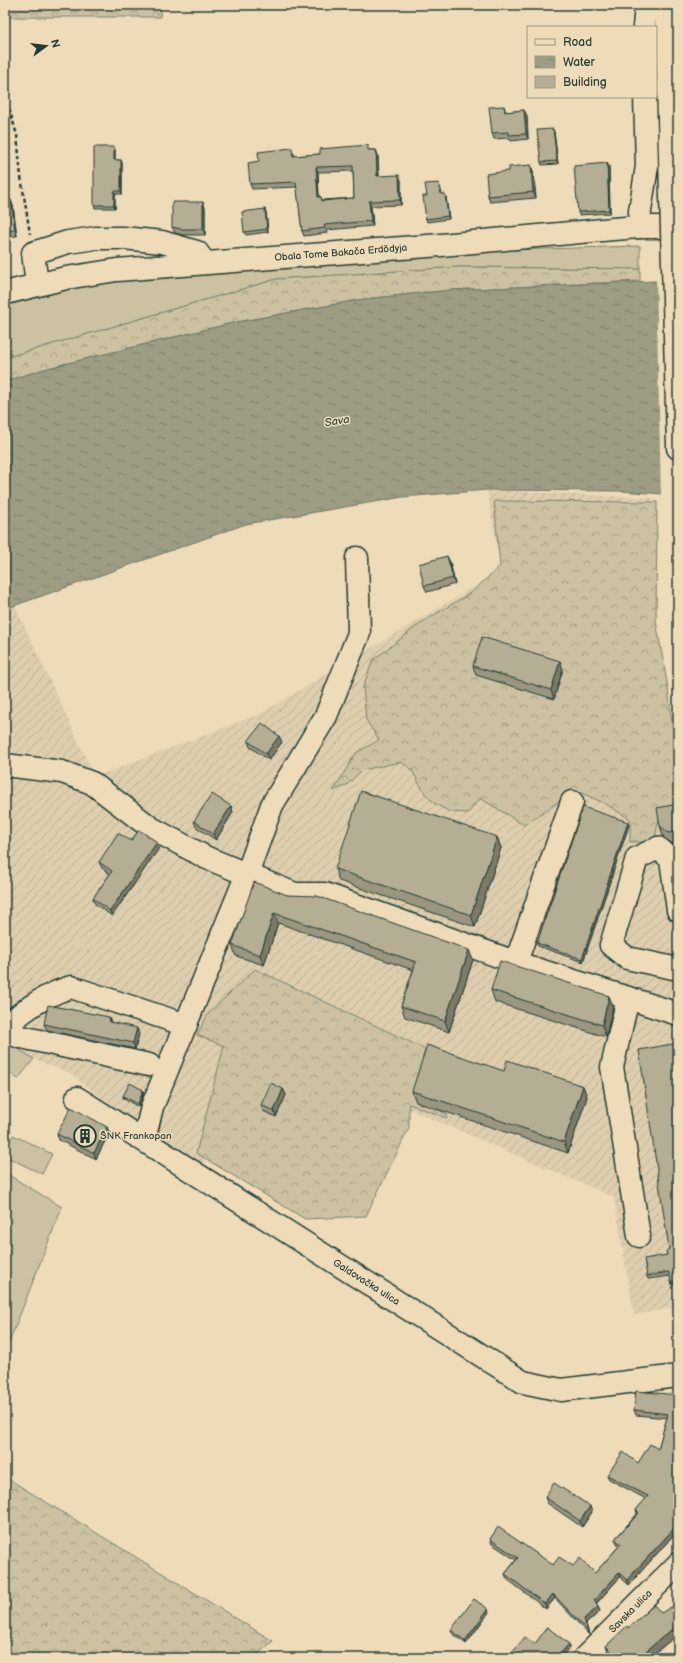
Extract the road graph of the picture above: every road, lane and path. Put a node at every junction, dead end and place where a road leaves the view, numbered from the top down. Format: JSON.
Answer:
{"nodes":[{"id":1,"x":646,"y":5,"type":"edge"},
{"id":2,"x":666,"y":5,"type":"edge"},
{"id":3,"x":644,"y":26,"type":"edge"},
{"id":4,"x":5,"y":95,"type":"edge"},
{"id":5,"x":645,"y":98,"type":"edge"},
{"id":6,"x":639,"y":227,"type":"junction"},
{"id":7,"x":678,"y":227,"type":"edge"},
{"id":8,"x":33,"y":253,"type":"junction"},
{"id":9,"x":205,"y":262,"type":"junction"},
{"id":10,"x":38,"y":284,"type":"junction"},
{"id":11,"x":5,"y":293,"type":"edge"},
{"id":12,"x":678,"y":448,"type":"edge"},
{"id":13,"x":357,"y":558,"type":"dead end"},
{"id":14,"x":5,"y":765,"type":"edge"},
{"id":15,"x":572,"y":802,"type":"dead end"},
{"id":16,"x":247,"y":874,"type":"junction"},
{"id":17,"x":678,"y":910,"type":"edge"},
{"id":18,"x":516,"y":962,"type":"junction"},
{"id":19,"x":678,"y":969,"type":"edge"},
{"id":20,"x":628,"y":998,"type":"junction"},
{"id":21,"x":678,"y":1014,"type":"edge"},
{"id":22,"x":186,"y":1025,"type":"junction"},
{"id":23,"x":149,"y":1065,"type":"dead end"},
{"id":24,"x":76,"y":1098,"type":"dead end"},
{"id":25,"x":144,"y":1140,"type":"junction"},
{"id":26,"x":639,"y":1236,"type":"dead end"},
{"id":27,"x":678,"y":1376,"type":"edge"},
{"id":28,"x":678,"y":1564,"type":"edge"},
{"id":29,"x":584,"y":1658,"type":"edge"}],
"edges":[{"from":1,"to":3,"type":"main road"},
{"from":2,"to":12,"type":"main road","bridge":true},
{"from":4,"to":8,"type":"path"},
{"from":5,"to":6,"type":"main road"},
{"from":6,"to":7,"type":"main road","name":"Obala Tome Bakača Erdödyja"},
{"from":6,"to":9,"type":"main road","name":"Obala Tome Bakača Erdödyja"},
{"from":8,"to":9,"type":"main road"},
{"from":8,"to":10,"type":"main road"},
{"from":9,"to":10,"type":"main road","name":"Obala Tome Bakača Erdödyja"},
{"from":10,"to":11,"type":"main road","name":"Obala Tome Bakača Erdödyja"},
{"from":13,"to":16,"type":"main road"},
{"from":14,"to":16,"type":"main road"},
{"from":15,"to":18,"type":"main road"},
{"from":16,"to":18,"type":"main road"},
{"from":16,"to":22,"type":"main road"},
{"from":17,"to":19,"type":"main road"},
{"from":18,"to":20,"type":"main road"},
{"from":20,"to":21,"type":"main road"},
{"from":20,"to":26,"type":"main road"},
{"from":22,"to":23,"type":"main road"},
{"from":22,"to":25,"type":"main road"},
{"from":24,"to":25,"type":"main road","name":"Galdovačka ulica"},
{"from":25,"to":27,"type":"main road","name":"Galdovačka ulica"},
{"from":28,"to":29,"type":"main road","name":"Savska ulica"}]}
